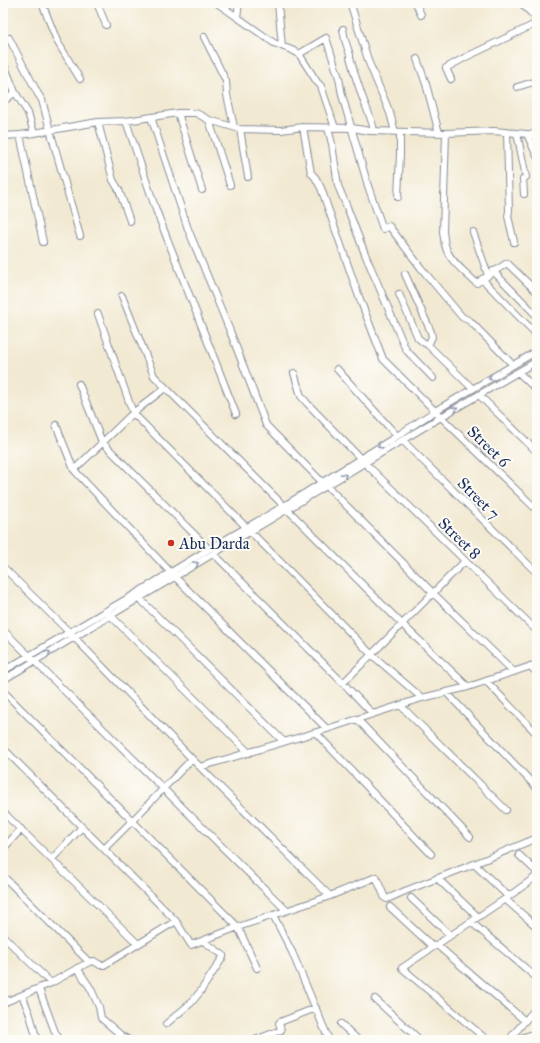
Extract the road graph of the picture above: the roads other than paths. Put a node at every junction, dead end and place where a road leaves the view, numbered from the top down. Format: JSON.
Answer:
{"nodes":[{"id":1,"x":42,"y":3,"type":"edge"},
{"id":2,"x":97,"y":3,"type":"edge"},
{"id":3,"x":217,"y":3,"type":"edge"},
{"id":4,"x":239,"y":3,"type":"edge"},
{"id":5,"x":278,"y":3,"type":"edge"},
{"id":6,"x":416,"y":3,"type":"edge"},
{"id":7,"x":521,"y":3,"type":"edge"},
{"id":8,"x":529,"y":3,"type":"edge"},
{"id":9,"x":352,"y":5,"type":"dead end"},
{"id":10,"x":537,"y":11,"type":"edge"},
{"id":11,"x":421,"y":15,"type":"dead end"},
{"id":12,"x":237,"y":17,"type":"junction"},
{"id":13,"x":537,"y":20,"type":"edge"},
{"id":14,"x":106,"y":25,"type":"dead end"},
{"id":15,"x":343,"y":29,"type":"dead end"},
{"id":16,"x":204,"y":37,"type":"dead end"},
{"id":17,"x":9,"y":38,"type":"dead end"},
{"id":18,"x":282,"y":46,"type":"junction"},
{"id":19,"x":300,"y":54,"type":"junction"},
{"id":20,"x":417,"y":59,"type":"dead end"},
{"id":21,"x":3,"y":62,"type":"edge"},
{"id":22,"x":80,"y":79,"type":"dead end"},
{"id":23,"x":451,"y":79,"type":"dead end"},
{"id":24,"x":537,"y":81,"type":"edge"},
{"id":25,"x":517,"y":87,"type":"dead end"},
{"id":26,"x":16,"y":92,"type":"junction"},
{"id":27,"x":3,"y":102,"type":"edge"},
{"id":28,"x":178,"y":112,"type":"junction"},
{"id":29,"x":151,"y":117,"type":"junction"},
{"id":30,"x":209,"y":120,"type":"junction"},
{"id":31,"x":126,"y":121,"type":"junction"},
{"id":32,"x":98,"y":122,"type":"junction"},
{"id":33,"x":303,"y":127,"type":"junction"},
{"id":34,"x":237,"y":128,"type":"junction"},
{"id":35,"x":328,"y":128,"type":"junction"},
{"id":36,"x":335,"y":128,"type":"junction"},
{"id":37,"x":352,"y":128,"type":"junction"},
{"id":38,"x":50,"y":130,"type":"junction"},
{"id":39,"x":374,"y":131,"type":"junction"},
{"id":40,"x":397,"y":132,"type":"junction"},
{"id":41,"x":507,"y":132,"type":"junction"},
{"id":42,"x":34,"y":133,"type":"junction"},
{"id":43,"x":439,"y":133,"type":"junction"},
{"id":44,"x":446,"y":133,"type":"junction"},
{"id":45,"x":517,"y":133,"type":"junction"},
{"id":46,"x":527,"y":134,"type":"junction"},
{"id":47,"x":20,"y":135,"type":"junction"},
{"id":48,"x":537,"y":135,"type":"edge"},
{"id":49,"x":3,"y":136,"type":"edge"},
{"id":50,"x":537,"y":156,"type":"edge"},
{"id":51,"x":248,"y":177,"type":"dead end"},
{"id":52,"x":230,"y":185,"type":"dead end"},
{"id":53,"x":202,"y":190,"type":"dead end"},
{"id":54,"x":524,"y":194,"type":"dead end"},
{"id":55,"x":398,"y":197,"type":"dead end"},
{"id":56,"x":130,"y":221,"type":"dead end"},
{"id":57,"x":473,"y":232,"type":"dead end"},
{"id":58,"x":80,"y":236,"type":"dead end"},
{"id":59,"x":43,"y":242,"type":"dead end"},
{"id":60,"x":514,"y":242,"type":"dead end"},
{"id":61,"x":491,"y":273,"type":"junction"},
{"id":62,"x":405,"y":274,"type":"dead end"},
{"id":63,"x":482,"y":279,"type":"junction"},
{"id":64,"x":537,"y":292,"type":"edge"},
{"id":65,"x":399,"y":294,"type":"dead end"},
{"id":66,"x":122,"y":296,"type":"dead end"},
{"id":67,"x":98,"y":314,"type":"dead end"},
{"id":68,"x":537,"y":316,"type":"edge"},
{"id":69,"x":537,"y":334,"type":"edge"},
{"id":70,"x":428,"y":345,"type":"junction"},
{"id":71,"x":537,"y":351,"type":"edge"},
{"id":72,"x":537,"y":361,"type":"edge"},
{"id":73,"x":513,"y":365,"type":"junction"},
{"id":74,"x":337,"y":369,"type":"dead end"},
{"id":75,"x":518,"y":372,"type":"junction"},
{"id":76,"x":294,"y":373,"type":"dead end"},
{"id":77,"x":433,"y":378,"type":"dead end"},
{"id":78,"x":79,"y":384,"type":"dead end"},
{"id":79,"x":165,"y":388,"type":"junction"},
{"id":80,"x":473,"y":389,"type":"junction"},
{"id":81,"x":537,"y":390,"type":"edge"},
{"id":82,"x":478,"y":395,"type":"junction"},
{"id":83,"x":435,"y":411,"type":"junction"},
{"id":84,"x":133,"y":413,"type":"junction"},
{"id":85,"x":236,"y":414,"type":"dead end"},
{"id":86,"x":441,"y":417,"type":"junction"},
{"id":87,"x":56,"y":425,"type":"dead end"},
{"id":88,"x":397,"y":436,"type":"junction"},
{"id":89,"x":402,"y":441,"type":"junction"},
{"id":90,"x":102,"y":442,"type":"junction"},
{"id":91,"x":537,"y":452,"type":"edge"},
{"id":92,"x":360,"y":458,"type":"junction"},
{"id":93,"x":365,"y":463,"type":"junction"},
{"id":94,"x":74,"y":470,"type":"junction"},
{"id":95,"x":324,"y":484,"type":"junction"},
{"id":96,"x":286,"y":508,"type":"junction"},
{"id":97,"x":537,"y":510,"type":"edge"},
{"id":98,"x":249,"y":530,"type":"junction"},
{"id":99,"x":211,"y":551,"type":"junction"},
{"id":100,"x":465,"y":561,"type":"junction"},
{"id":101,"x":3,"y":567,"type":"edge"},
{"id":102,"x":537,"y":573,"type":"edge"},
{"id":103,"x":173,"y":575,"type":"junction"},
{"id":104,"x":433,"y":593,"type":"junction"},
{"id":105,"x":137,"y":596,"type":"junction"},
{"id":106,"x":108,"y":613,"type":"junction"},
{"id":107,"x":402,"y":624,"type":"junction"},
{"id":108,"x":3,"y":630,"type":"edge"},
{"id":109,"x":537,"y":631,"type":"edge"},
{"id":110,"x":69,"y":632,"type":"junction"},
{"id":111,"x":74,"y":637,"type":"junction"},
{"id":112,"x":371,"y":654,"type":"junction"},
{"id":113,"x":30,"y":656,"type":"junction"},
{"id":114,"x":34,"y":661,"type":"junction"},
{"id":115,"x":537,"y":664,"type":"edge"},
{"id":116,"x":530,"y":666,"type":"junction"},
{"id":117,"x":3,"y":672,"type":"edge"},
{"id":118,"x":514,"y":672,"type":"junction"},
{"id":119,"x":537,"y":673,"type":"edge"},
{"id":120,"x":3,"y":680,"type":"edge"},
{"id":121,"x":486,"y":681,"type":"junction"},
{"id":122,"x":343,"y":683,"type":"junction"},
{"id":123,"x":468,"y":687,"type":"junction"},
{"id":124,"x":3,"y":691,"type":"edge"},
{"id":125,"x":446,"y":692,"type":"junction"},
{"id":126,"x":422,"y":698,"type":"junction"},
{"id":127,"x":400,"y":705,"type":"junction"},
{"id":128,"x":373,"y":714,"type":"junction"},
{"id":129,"x":358,"y":719,"type":"junction"},
{"id":130,"x":327,"y":729,"type":"junction"},
{"id":131,"x":316,"y":733,"type":"junction"},
{"id":132,"x":537,"y":734,"type":"edge"},
{"id":133,"x":284,"y":742,"type":"junction"},
{"id":134,"x":3,"y":748,"type":"edge"},
{"id":135,"x":249,"y":753,"type":"junction"},
{"id":136,"x":192,"y":759,"type":"junction"},
{"id":137,"x":200,"y":767,"type":"junction"},
{"id":138,"x":164,"y":788,"type":"junction"},
{"id":139,"x":537,"y":788,"type":"edge"},
{"id":140,"x":506,"y":810,"type":"dead end"},
{"id":141,"x":3,"y":813,"type":"edge"},
{"id":142,"x":132,"y":821,"type":"junction"},
{"id":143,"x":82,"y":827,"type":"junction"},
{"id":144,"x":21,"y":829,"type":"junction"},
{"id":145,"x":470,"y":837,"type":"dead end"},
{"id":146,"x":537,"y":838,"type":"edge"},
{"id":147,"x":3,"y":848,"type":"edge"},
{"id":148,"x":104,"y":849,"type":"junction"},
{"id":149,"x":431,"y":854,"type":"dead end"},
{"id":150,"x":519,"y":855,"type":"dead end"},
{"id":151,"x":52,"y":859,"type":"junction"},
{"id":152,"x":474,"y":864,"type":"junction"},
{"id":153,"x":537,"y":872,"type":"edge"},
{"id":154,"x":3,"y":876,"type":"edge"},
{"id":155,"x":537,"y":876,"type":"edge"},
{"id":156,"x":437,"y":878,"type":"junction"},
{"id":157,"x":330,"y":896,"type":"junction"},
{"id":158,"x":411,"y":898,"type":"dead end"},
{"id":159,"x":507,"y":898,"type":"junction"},
{"id":160,"x":390,"y":907,"type":"dead end"},
{"id":161,"x":286,"y":910,"type":"junction"},
{"id":162,"x":273,"y":915,"type":"junction"},
{"id":163,"x":478,"y":917,"type":"junction"},
{"id":164,"x":176,"y":921,"type":"junction"},
{"id":165,"x":471,"y":922,"type":"junction"},
{"id":166,"x":238,"y":927,"type":"junction"},
{"id":167,"x":537,"y":927,"type":"edge"},
{"id":168,"x":3,"y":936,"type":"edge"},
{"id":169,"x":450,"y":936,"type":"junction"},
{"id":170,"x":203,"y":941,"type":"junction"},
{"id":171,"x":138,"y":944,"type":"junction"},
{"id":172,"x":435,"y":946,"type":"junction"},
{"id":173,"x":89,"y":962,"type":"junction"},
{"id":174,"x":77,"y":968,"type":"junction"},
{"id":175,"x":257,"y":968,"type":"dead end"},
{"id":176,"x":537,"y":978,"type":"edge"},
{"id":177,"x":51,"y":983,"type":"junction"},
{"id":178,"x":39,"y":989,"type":"junction"},
{"id":179,"x":22,"y":995,"type":"junction"},
{"id":180,"x":375,"y":999,"type":"dead end"},
{"id":181,"x":4,"y":1001,"type":"edge"},
{"id":182,"x":537,"y":1007,"type":"edge"},
{"id":183,"x":316,"y":1008,"type":"junction"},
{"id":184,"x":525,"y":1021,"type":"junction"},
{"id":185,"x":166,"y":1024,"type":"dead end"},
{"id":186,"x":341,"y":1024,"type":"dead end"},
{"id":187,"x":537,"y":1033,"type":"edge"},
{"id":188,"x":37,"y":1040,"type":"edge"},
{"id":189,"x":60,"y":1040,"type":"edge"},
{"id":190,"x":129,"y":1040,"type":"edge"},
{"id":191,"x":255,"y":1040,"type":"edge"},
{"id":192,"x":330,"y":1040,"type":"edge"},
{"id":193,"x":358,"y":1040,"type":"edge"},
{"id":194,"x":420,"y":1040,"type":"edge"},
{"id":195,"x":487,"y":1040,"type":"edge"},
{"id":196,"x":510,"y":1040,"type":"edge"}],
"edges":[{"from":1,"to":22,"type":"street"},
{"from":2,"to":14,"type":"street"},
{"from":3,"to":12,"type":"street"},
{"from":4,"to":12,"type":"street"},
{"from":5,"to":18,"type":"street"},
{"from":6,"to":11,"type":"street"},
{"from":7,"to":13,"type":"street"},
{"from":8,"to":10,"type":"highway"},
{"from":9,"to":40,"type":"street"},
{"from":12,"to":18,"type":"street"},
{"from":13,"to":23,"type":"street"},
{"from":15,"to":39,"type":"street"},
{"from":16,"to":34,"type":"street"},
{"from":17,"to":38,"type":"street"},
{"from":18,"to":19,"type":"street"},
{"from":19,"to":36,"type":"street"},
{"from":19,"to":37,"type":"street"},
{"from":20,"to":43,"type":"street"},
{"from":21,"to":26,"type":"street"},
{"from":24,"to":25,"type":"street"},
{"from":26,"to":27,"type":"street"},
{"from":26,"to":42,"type":"street"},
{"from":28,"to":29,"type":"street"},
{"from":28,"to":30,"type":"street"},
{"from":28,"to":53,"type":"street"},
{"from":29,"to":31,"type":"street"},
{"from":29,"to":95,"type":"street"},
{"from":30,"to":34,"type":"street"},
{"from":30,"to":52,"type":"street"},
{"from":31,"to":32,"type":"street"},
{"from":31,"to":85,"type":"street"},
{"from":32,"to":38,"type":"street"},
{"from":32,"to":56,"type":"street"},
{"from":33,"to":34,"type":"street"},
{"from":33,"to":35,"type":"street"},
{"from":33,"to":83,"type":"street","name":"Street 6"},
{"from":34,"to":51,"type":"street"},
{"from":35,"to":36,"type":"street"},
{"from":35,"to":77,"type":"street"},
{"from":36,"to":37,"type":"street"},
{"from":37,"to":39,"type":"street"},
{"from":37,"to":73,"type":"street"},
{"from":38,"to":42,"type":"street"},
{"from":38,"to":58,"type":"street"},
{"from":39,"to":40,"type":"street"},
{"from":40,"to":43,"type":"street"},
{"from":40,"to":55,"type":"street"},
{"from":41,"to":44,"type":"street"},
{"from":41,"to":45,"type":"street"},
{"from":41,"to":60,"type":"street"},
{"from":42,"to":47,"type":"street"},
{"from":43,"to":44,"type":"street"},
{"from":44,"to":63,"type":"street"},
{"from":45,"to":46,"type":"street"},
{"from":45,"to":54,"type":"street"},
{"from":46,"to":48,"type":"street"},
{"from":46,"to":50,"type":"street"},
{"from":47,"to":49,"type":"street"},
{"from":47,"to":59,"type":"street"},
{"from":57,"to":61,"type":"street"},
{"from":61,"to":63,"type":"street"},
{"from":61,"to":64,"type":"street"},
{"from":61,"to":68,"type":"street"},
{"from":62,"to":70,"type":"street"},
{"from":63,"to":69,"type":"street"},
{"from":65,"to":70,"type":"street"},
{"from":66,"to":79,"type":"street"},
{"from":67,"to":84,"type":"street"},
{"from":70,"to":80,"type":"street"},
{"from":71,"to":73,"type":"street"},
{"from":72,"to":75,"type":"street"},
{"from":73,"to":80,"type":"street","one_way":true},
{"from":74,"to":88,"type":"street"},
{"from":75,"to":81,"type":"street"},
{"from":75,"to":82,"type":"street"},
{"from":76,"to":92,"type":"street"},
{"from":78,"to":90,"type":"street"},
{"from":79,"to":84,"type":"street"},
{"from":79,"to":96,"type":"street"},
{"from":80,"to":83,"type":"street"},
{"from":86,"to":82,"type":"street","one_way":true},
{"from":82,"to":91,"type":"street"},
{"from":83,"to":86,"type":"street","name":"Street 6"},
{"from":83,"to":88,"type":"street"},
{"from":84,"to":90,"type":"street"},
{"from":84,"to":98,"type":"street"},
{"from":86,"to":89,"type":"street"},
{"from":86,"to":97,"type":"street","name":"Street 6"},
{"from":87,"to":94,"type":"street"},
{"from":88,"to":92,"type":"street","one_way":true},
{"from":89,"to":93,"type":"street"},
{"from":89,"to":102,"type":"street","name":"Street 7"},
{"from":90,"to":94,"type":"street"},
{"from":90,"to":99,"type":"street"},
{"from":92,"to":95,"type":"street"},
{"from":95,"to":93,"type":"street","one_way":true},
{"from":93,"to":100,"type":"street","name":"Street 8"},
{"from":94,"to":103,"type":"street"},
{"from":95,"to":96,"type":"street"},
{"from":95,"to":104,"type":"street"},
{"from":96,"to":98,"type":"street"},
{"from":96,"to":107,"type":"street"},
{"from":98,"to":99,"type":"street"},
{"from":98,"to":112,"type":"street"},
{"from":99,"to":103,"type":"street"},
{"from":99,"to":122,"type":"street"},
{"from":100,"to":104,"type":"street"},
{"from":100,"to":109,"type":"street","name":"Street 8"},
{"from":101,"to":110,"type":"street"},
{"from":103,"to":105,"type":"street"},
{"from":103,"to":130,"type":"street"},
{"from":104,"to":107,"type":"street"},
{"from":104,"to":118,"type":"street"},
{"from":105,"to":106,"type":"street"},
{"from":105,"to":133,"type":"street"},
{"from":106,"to":110,"type":"street"},
{"from":106,"to":111,"type":"street"},
{"from":106,"to":135,"type":"street"},
{"from":107,"to":112,"type":"street"},
{"from":107,"to":123,"type":"street"},
{"from":108,"to":113,"type":"street"},
{"from":110,"to":111,"type":"street"},
{"from":110,"to":113,"type":"street"},
{"from":114,"to":111,"type":"street","one_way":true},
{"from":111,"to":136,"type":"street"},
{"from":112,"to":122,"type":"street"},
{"from":112,"to":126,"type":"street"},
{"from":113,"to":114,"type":"street"},
{"from":113,"to":117,"type":"street"},
{"from":114,"to":120,"type":"street"},
{"from":114,"to":138,"type":"street"},
{"from":115,"to":116,"type":"street"},
{"from":116,"to":118,"type":"street"},
{"from":116,"to":119,"type":"street"},
{"from":118,"to":121,"type":"street"},
{"from":121,"to":123,"type":"street"},
{"from":121,"to":132,"type":"street"},
{"from":122,"to":128,"type":"street"},
{"from":123,"to":125,"type":"street"},
{"from":124,"to":142,"type":"street"},
{"from":125,"to":126,"type":"street"},
{"from":125,"to":139,"type":"street"},
{"from":126,"to":127,"type":"street"},
{"from":127,"to":128,"type":"street"},
{"from":127,"to":140,"type":"street"},
{"from":128,"to":129,"type":"street"},
{"from":129,"to":130,"type":"street"},
{"from":129,"to":145,"type":"street"},
{"from":130,"to":131,"type":"street"},
{"from":131,"to":133,"type":"street"},
{"from":131,"to":149,"type":"street"},
{"from":133,"to":135,"type":"street"},
{"from":134,"to":143,"type":"street"},
{"from":135,"to":137,"type":"street"},
{"from":136,"to":137,"type":"street"},
{"from":136,"to":138,"type":"street"},
{"from":137,"to":157,"type":"street"},
{"from":138,"to":142,"type":"street"},
{"from":138,"to":161,"type":"street"},
{"from":141,"to":144,"type":"street"},
{"from":142,"to":148,"type":"street"},
{"from":142,"to":166,"type":"street"},
{"from":143,"to":148,"type":"street"},
{"from":143,"to":151,"type":"street"},
{"from":144,"to":147,"type":"street"},
{"from":144,"to":151,"type":"street"},
{"from":146,"to":152,"type":"street"},
{"from":148,"to":164,"type":"street"},
{"from":150,"to":153,"type":"street"},
{"from":151,"to":171,"type":"street"},
{"from":152,"to":156,"type":"street"},
{"from":152,"to":159,"type":"street"},
{"from":154,"to":173,"type":"street"},
{"from":155,"to":159,"type":"street"},
{"from":156,"to":157,"type":"street"},
{"from":156,"to":163,"type":"street"},
{"from":157,"to":161,"type":"street"},
{"from":158,"to":169,"type":"street"},
{"from":159,"to":163,"type":"street"},
{"from":159,"to":167,"type":"street"},
{"from":160,"to":172,"type":"street"},
{"from":161,"to":162,"type":"street"},
{"from":162,"to":166,"type":"street"},
{"from":162,"to":183,"type":"street"},
{"from":163,"to":165,"type":"street"},
{"from":164,"to":170,"type":"street"},
{"from":164,"to":171,"type":"street"},
{"from":165,"to":169,"type":"street"},
{"from":165,"to":176,"type":"street"},
{"from":166,"to":170,"type":"street"},
{"from":166,"to":175,"type":"street"},
{"from":168,"to":177,"type":"street"},
{"from":169,"to":172,"type":"street"},
{"from":170,"to":185,"type":"street"},
{"from":171,"to":173,"type":"street"},
{"from":172,"to":184,"type":"street"},
{"from":172,"to":195,"type":"street"},
{"from":173,"to":174,"type":"street"},
{"from":174,"to":177,"type":"street"},
{"from":174,"to":190,"type":"street"},
{"from":177,"to":178,"type":"street"},
{"from":178,"to":179,"type":"street"},
{"from":178,"to":189,"type":"street"},
{"from":179,"to":181,"type":"street"},
{"from":179,"to":188,"type":"street"},
{"from":180,"to":194,"type":"street"},
{"from":182,"to":184,"type":"street"},
{"from":183,"to":191,"type":"street"},
{"from":183,"to":192,"type":"street"},
{"from":184,"to":196,"type":"street"},
{"from":186,"to":193,"type":"street"},
{"from":187,"to":196,"type":"street"}]}
